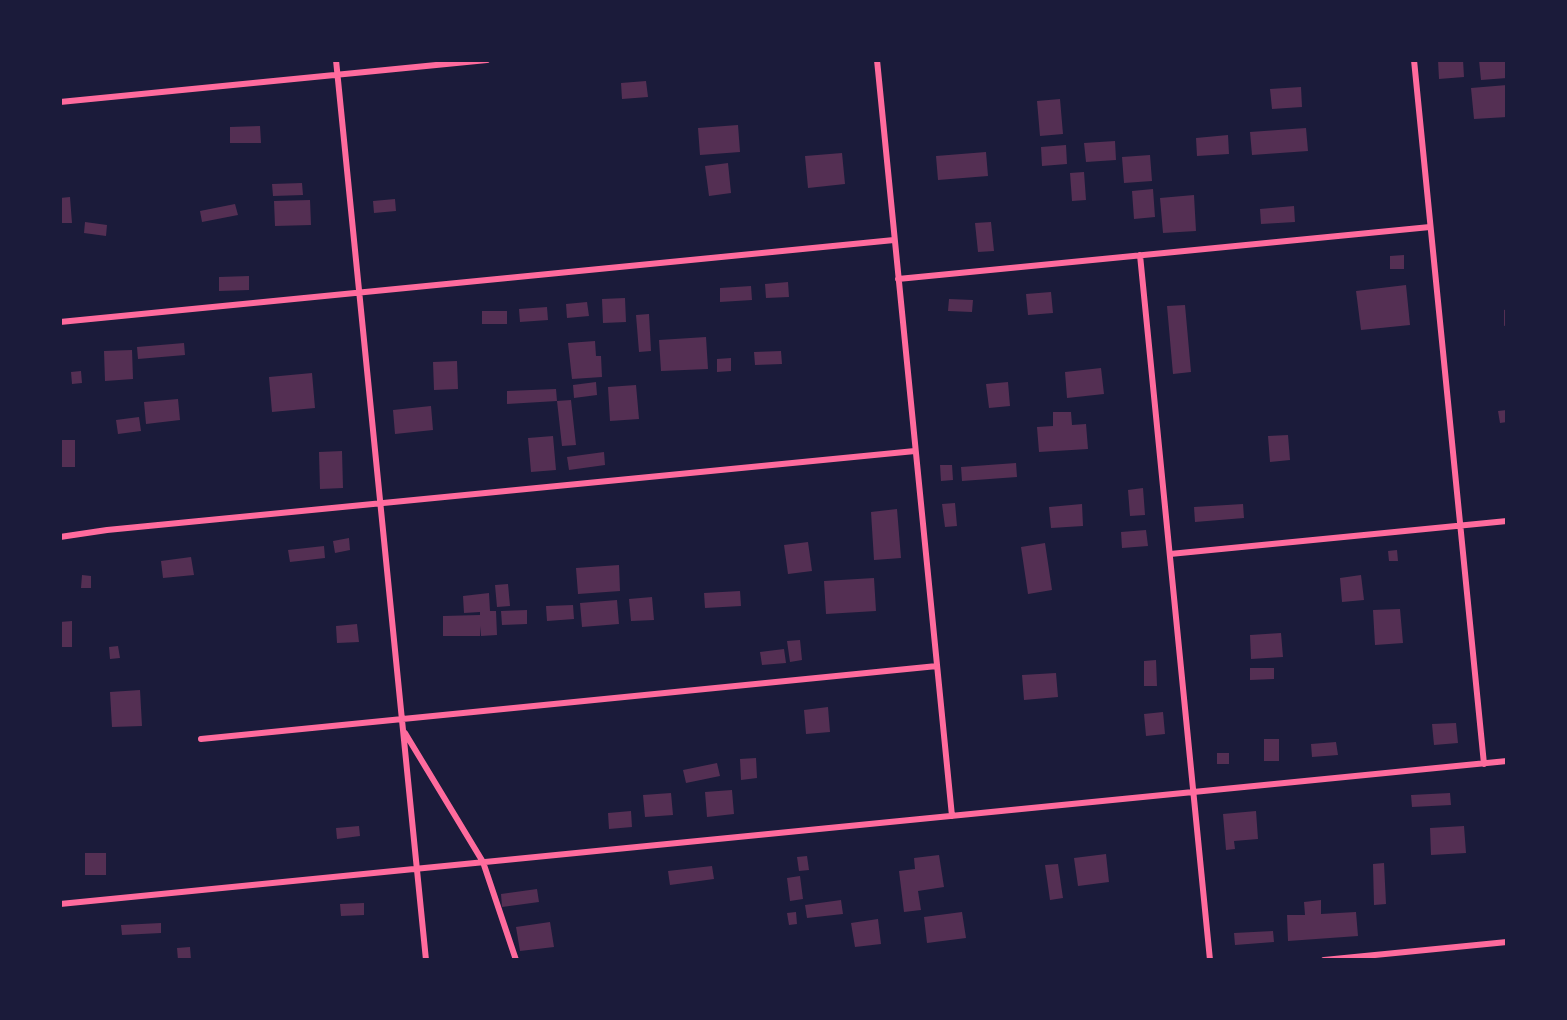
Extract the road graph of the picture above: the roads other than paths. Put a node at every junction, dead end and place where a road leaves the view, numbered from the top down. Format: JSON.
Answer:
{"nodes":[{"id":1,"x":336,"y":60,"type":"edge"},
{"id":2,"x":488,"y":60,"type":"edge"},
{"id":3,"x":877,"y":60,"type":"edge"},
{"id":4,"x":1414,"y":60,"type":"edge"},
{"id":5,"x":338,"y":75,"type":"junction"},
{"id":6,"x":60,"y":102,"type":"edge"},
{"id":7,"x":1430,"y":227,"type":"junction"},
{"id":8,"x":894,"y":240,"type":"junction"},
{"id":9,"x":1140,"y":255,"type":"junction"},
{"id":10,"x":898,"y":279,"type":"junction"},
{"id":11,"x":359,"y":293,"type":"junction"},
{"id":12,"x":60,"y":322,"type":"edge"},
{"id":13,"x":915,"y":451,"type":"junction"},
{"id":14,"x":380,"y":503,"type":"junction"},
{"id":15,"x":1507,"y":521,"type":"edge"},
{"id":16,"x":1460,"y":525,"type":"junction"},
{"id":17,"x":60,"y":537,"type":"edge"},
{"id":18,"x":1170,"y":554,"type":"junction"},
{"id":19,"x":937,"y":666,"type":"junction"},
{"id":20,"x":402,"y":719,"type":"junction"},
{"id":21,"x":403,"y":730,"type":"junction"},
{"id":22,"x":201,"y":739,"type":"dead end"},
{"id":23,"x":1507,"y":761,"type":"edge"},
{"id":24,"x":1484,"y":764,"type":"junction"},
{"id":25,"x":1194,"y":792,"type":"junction"},
{"id":26,"x":952,"y":816,"type":"junction"},
{"id":27,"x":483,"y":862,"type":"junction"},
{"id":28,"x":417,"y":869,"type":"junction"},
{"id":29,"x":60,"y":904,"type":"edge"},
{"id":30,"x":1507,"y":942,"type":"edge"},
{"id":31,"x":426,"y":960,"type":"edge"},
{"id":32,"x":516,"y":960,"type":"edge"},
{"id":33,"x":1210,"y":960,"type":"edge"},
{"id":34,"x":1324,"y":960,"type":"edge"}],
"edges":[{"from":1,"to":5,"type":"street"},
{"from":2,"to":5,"type":"street"},
{"from":3,"to":8,"type":"street"},
{"from":4,"to":7,"type":"street"},
{"from":5,"to":6,"type":"street"},
{"from":5,"to":11,"type":"street"},
{"from":7,"to":9,"type":"street"},
{"from":7,"to":16,"type":"street"},
{"from":8,"to":10,"type":"street"},
{"from":8,"to":11,"type":"street"},
{"from":9,"to":10,"type":"street"},
{"from":9,"to":18,"type":"street"},
{"from":10,"to":13,"type":"street"},
{"from":11,"to":12,"type":"street"},
{"from":11,"to":14,"type":"street"},
{"from":13,"to":14,"type":"street"},
{"from":13,"to":19,"type":"street"},
{"from":14,"to":17,"type":"street"},
{"from":14,"to":20,"type":"street"},
{"from":15,"to":16,"type":"street"},
{"from":16,"to":18,"type":"street"},
{"from":16,"to":24,"type":"street"},
{"from":18,"to":25,"type":"street"},
{"from":19,"to":20,"type":"street"},
{"from":19,"to":26,"type":"street"},
{"from":20,"to":21,"type":"street"},
{"from":20,"to":22,"type":"street"},
{"from":21,"to":27,"type":"street"},
{"from":21,"to":28,"type":"street"},
{"from":23,"to":24,"type":"street"},
{"from":24,"to":25,"type":"street"},
{"from":25,"to":26,"type":"street"},
{"from":25,"to":33,"type":"street"},
{"from":26,"to":27,"type":"street"},
{"from":27,"to":28,"type":"street"},
{"from":27,"to":32,"type":"street"},
{"from":28,"to":29,"type":"street"},
{"from":28,"to":31,"type":"street"},
{"from":30,"to":34,"type":"street"}]}
